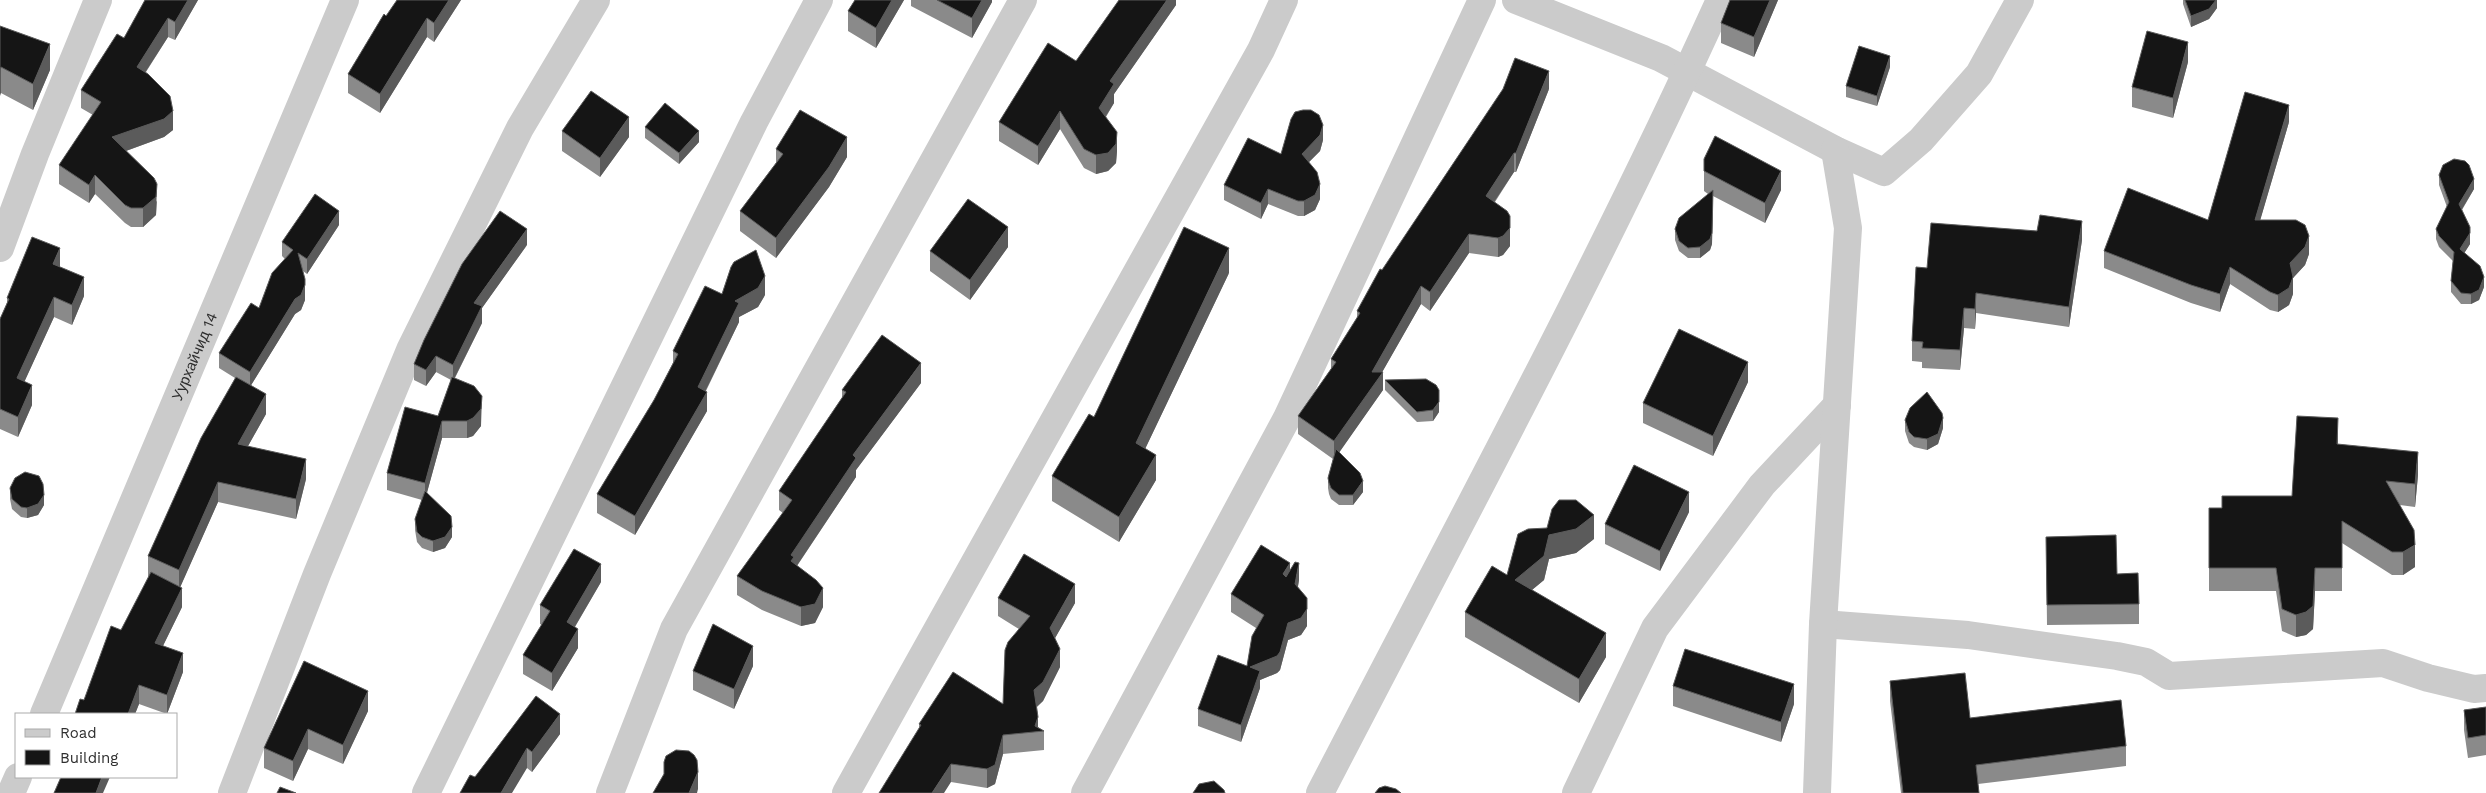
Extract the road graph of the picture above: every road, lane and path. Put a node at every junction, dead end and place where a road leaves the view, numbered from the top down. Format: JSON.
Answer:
{"nodes":[{"id":1,"x":98,"y":0,"type":"edge"},
{"id":2,"x":344,"y":0,"type":"edge"},
{"id":3,"x":596,"y":0,"type":"edge"},
{"id":4,"x":819,"y":0,"type":"edge"},
{"id":5,"x":1023,"y":0,"type":"edge"},
{"id":6,"x":1284,"y":0,"type":"edge"},
{"id":7,"x":1482,"y":0,"type":"edge"},
{"id":8,"x":1516,"y":0,"type":"edge"},
{"id":9,"x":1720,"y":0,"type":"edge"},
{"id":10,"x":2020,"y":0,"type":"edge"},
{"id":11,"x":1688,"y":72,"type":"junction"},
{"id":12,"x":1835,"y":150,"type":"junction"},
{"id":13,"x":0,"y":248,"type":"edge"},
{"id":14,"x":1837,"y":405,"type":"junction"},
{"id":15,"x":1823,"y":624,"type":"junction"},
{"id":16,"x":2486,"y":688,"type":"edge"},
{"id":17,"x":44,"y":713,"type":"edge"},
{"id":18,"x":18,"y":778,"type":"edge"},
{"id":19,"x":11,"y":793,"type":"edge"},
{"id":20,"x":232,"y":793,"type":"edge"},
{"id":21,"x":426,"y":793,"type":"edge"},
{"id":22,"x":610,"y":793,"type":"edge"},
{"id":23,"x":846,"y":793,"type":"edge"},
{"id":24,"x":1086,"y":793,"type":"edge"},
{"id":25,"x":1320,"y":793,"type":"edge"},
{"id":26,"x":1576,"y":793,"type":"edge"},
{"id":27,"x":1817,"y":793,"type":"edge"}],
"edges":[{"from":1,"to":13,"type":"street"},
{"from":2,"to":17,"type":"street","name":"Уурхайчид 14"},
{"from":3,"to":20,"type":"street"},
{"from":4,"to":21,"type":"street"},
{"from":5,"to":22,"type":"street"},
{"from":6,"to":23,"type":"street"},
{"from":7,"to":24,"type":"street"},
{"from":8,"to":11,"type":"street"},
{"from":9,"to":11,"type":"street"},
{"from":10,"to":12,"type":"street"},
{"from":11,"to":12,"type":"street"},
{"from":11,"to":25,"type":"street"},
{"from":12,"to":14,"type":"street"},
{"from":14,"to":15,"type":"street"},
{"from":14,"to":26,"type":"street"},
{"from":15,"to":16,"type":"street"},
{"from":15,"to":27,"type":"street"},
{"from":18,"to":19,"type":"street"}]}
